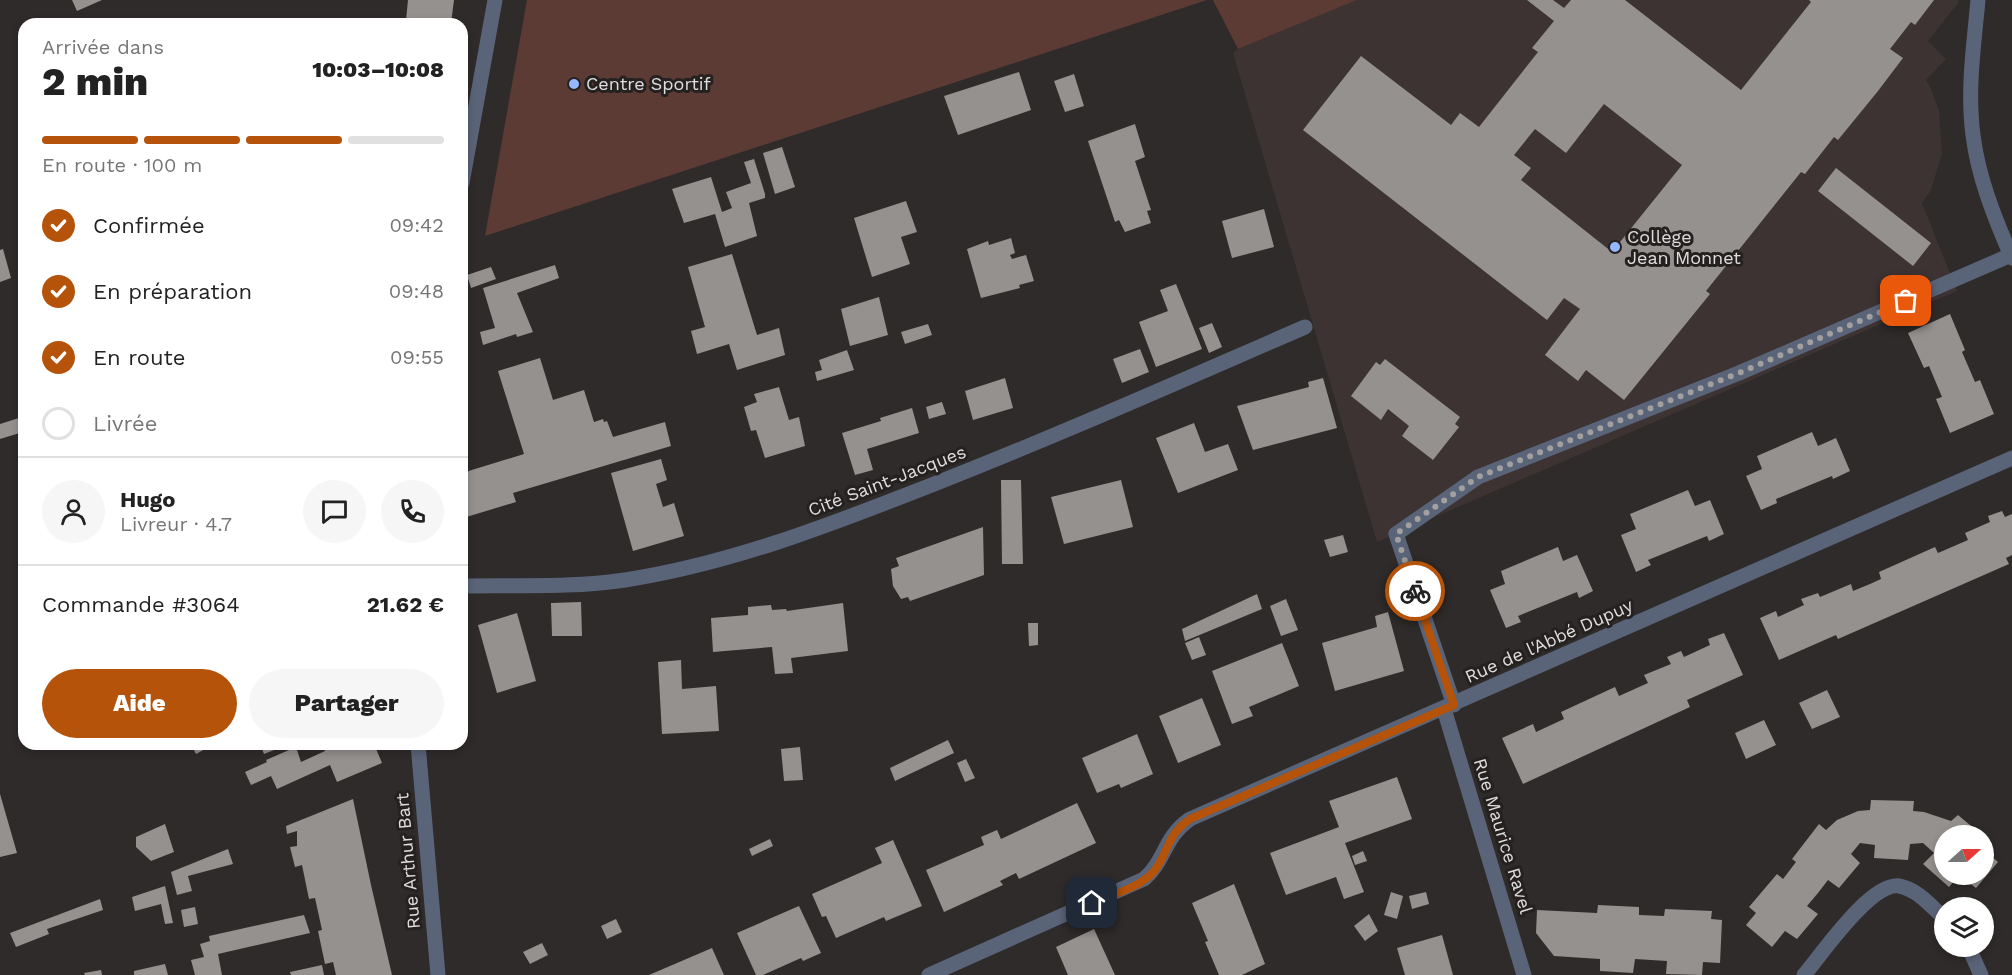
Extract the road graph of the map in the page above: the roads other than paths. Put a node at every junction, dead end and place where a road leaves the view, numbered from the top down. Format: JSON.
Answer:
{"nodes":[{"id":1,"x":495,"y":0,"type":"edge"},
{"id":2,"x":1978,"y":0,"type":"edge"},
{"id":3,"x":468,"y":150,"type":"edge"},
{"id":4,"x":2011,"y":257,"type":"edge"},
{"id":5,"x":1305,"y":327,"type":"dead end"},
{"id":6,"x":2012,"y":458,"type":"edge"},
{"id":7,"x":468,"y":586,"type":"edge"},
{"id":8,"x":1449,"y":707,"type":"junction"},
{"id":9,"x":419,"y":750,"type":"edge"},
{"id":10,"x":1934,"y":909,"type":"edge"},
{"id":11,"x":1973,"y":957,"type":"edge"},
{"id":12,"x":438,"y":975,"type":"edge"},
{"id":13,"x":929,"y":975,"type":"edge"},
{"id":14,"x":1524,"y":975,"type":"edge"},
{"id":15,"x":1804,"y":975,"type":"edge"},
{"id":16,"x":1981,"y":975,"type":"edge"}],
"edges":[{"from":1,"to":3,"type":"street"},
{"from":2,"to":4,"type":"street"},
{"from":4,"to":8,"type":"street","name":"Rue Maurice Ravel"},
{"from":5,"to":7,"type":"street","name":"Cité Saint-Jacques"},
{"from":6,"to":8,"type":"street","name":"Rue de l'Abbé Dupuy"},
{"from":8,"to":13,"type":"street","name":"Rue de l'Abbé Dupuy"},
{"from":8,"to":14,"type":"street","name":"Rue Maurice Ravel"},
{"from":9,"to":12,"type":"street","name":"Rue Arthur Bart"},
{"from":10,"to":15,"type":"street"},
{"from":11,"to":16,"type":"street"}]}
